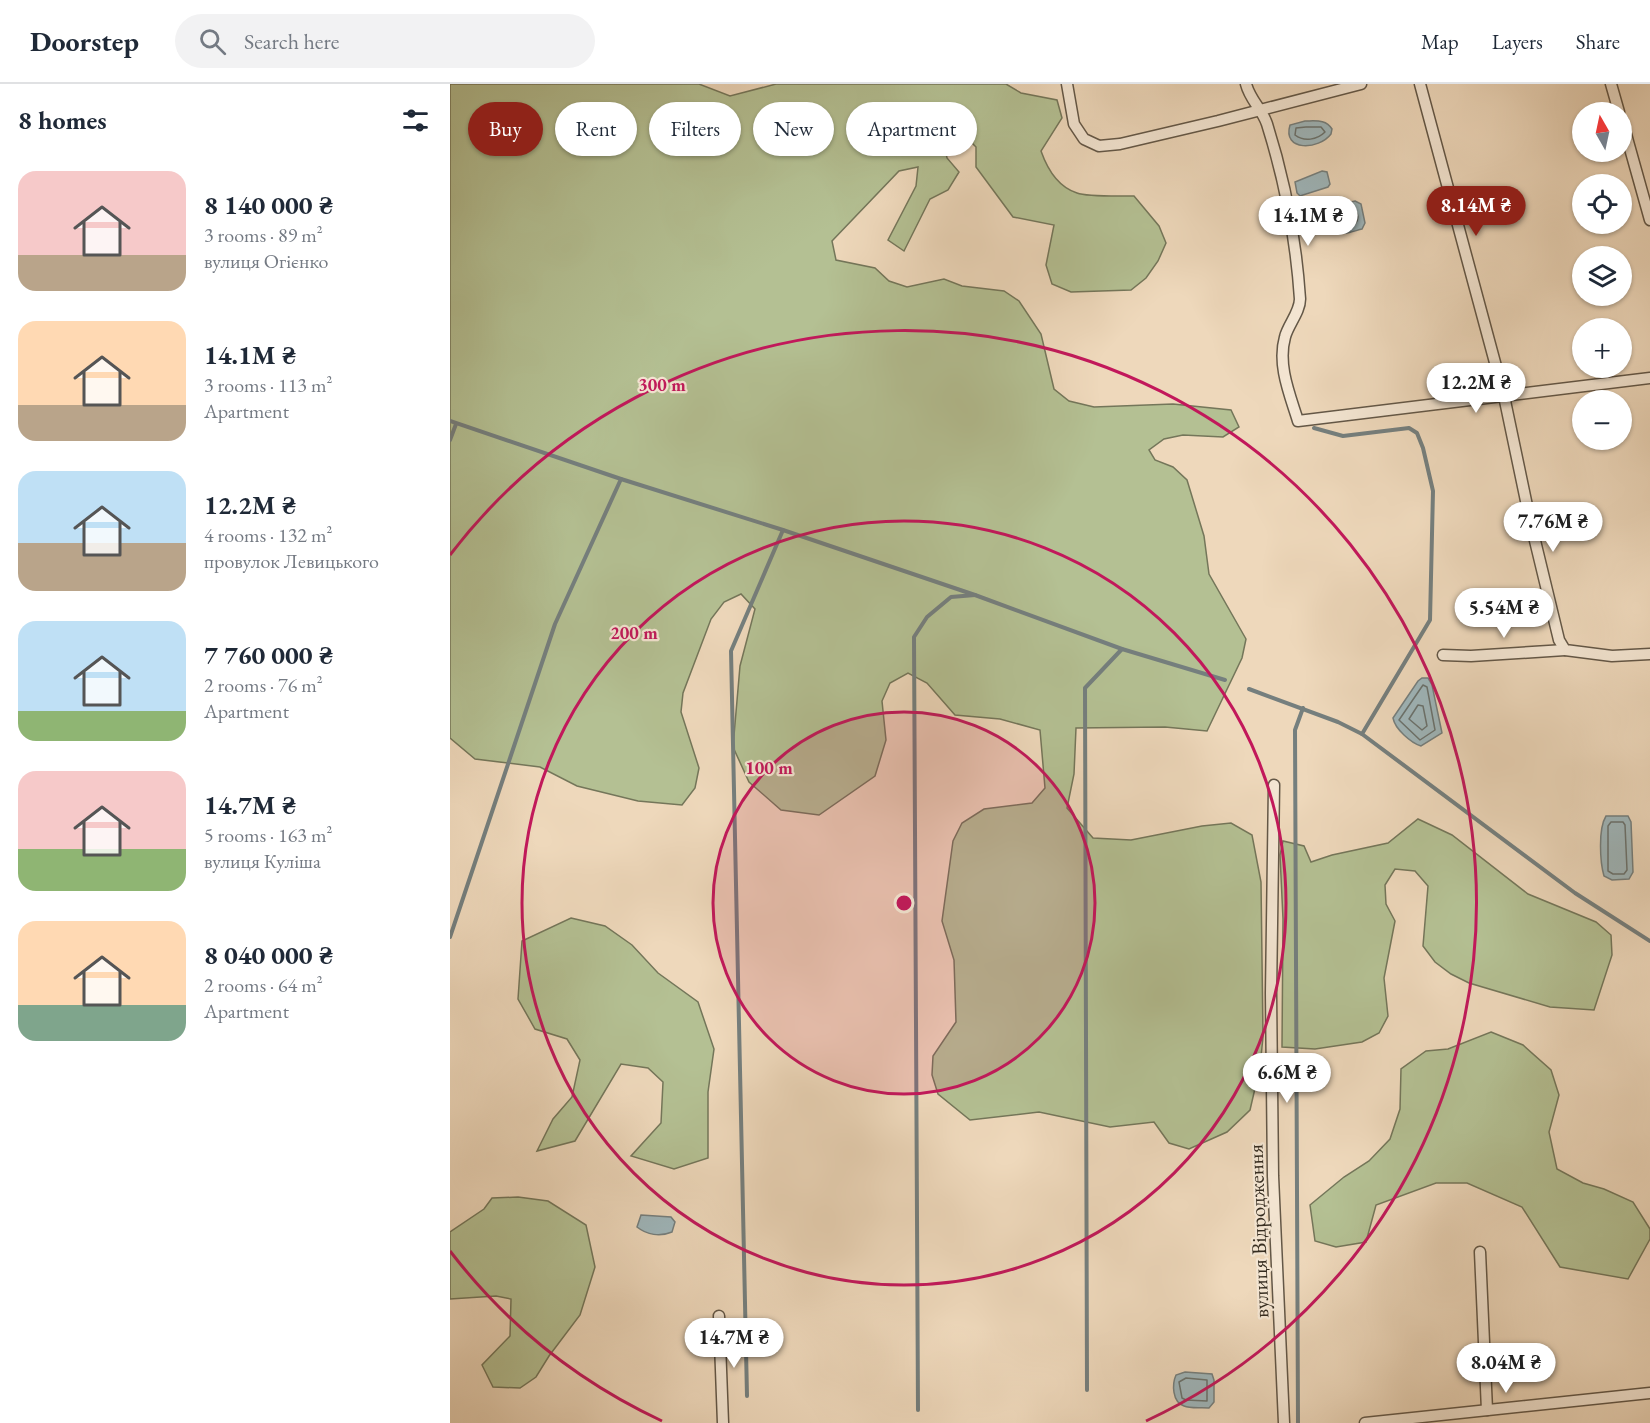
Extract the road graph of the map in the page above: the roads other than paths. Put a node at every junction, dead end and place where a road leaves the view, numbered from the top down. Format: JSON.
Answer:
{"nodes":[{"id":1,"x":1066,"y":84,"type":"edge"},
{"id":2,"x":1246,"y":84,"type":"edge"},
{"id":3,"x":1361,"y":84,"type":"edge"},
{"id":4,"x":1420,"y":84,"type":"edge"},
{"id":5,"x":1611,"y":84,"type":"edge"},
{"id":6,"x":1616,"y":102,"type":"edge"},
{"id":7,"x":1260,"y":111,"type":"junction"},
{"id":8,"x":1632,"y":156,"type":"edge"},
{"id":9,"x":1650,"y":220,"type":"edge"},
{"id":10,"x":1650,"y":378,"type":"edge"},
{"id":11,"x":1504,"y":396,"type":"junction"},
{"id":12,"x":1565,"y":650,"type":"junction"},
{"id":13,"x":1650,"y":654,"type":"edge"},
{"id":14,"x":1443,"y":655,"type":"dead end"},
{"id":15,"x":1274,"y":785,"type":"dead end"},
{"id":16,"x":1480,"y":1252,"type":"dead end"},
{"id":17,"x":719,"y":1316,"type":"dead end"},
{"id":18,"x":1650,"y":1393,"type":"edge"},
{"id":19,"x":1487,"y":1410,"type":"junction"},
{"id":20,"x":723,"y":1423,"type":"edge"},
{"id":21,"x":1284,"y":1423,"type":"edge"},
{"id":22,"x":1365,"y":1423,"type":"edge"}],
"edges":[{"from":1,"to":7,"type":"street"},
{"from":2,"to":7,"type":"street"},
{"from":3,"to":7,"type":"street"},
{"from":4,"to":11,"type":"street"},
{"from":5,"to":6,"type":"street"},
{"from":7,"to":11,"type":"street"},
{"from":8,"to":9,"type":"street"},
{"from":10,"to":11,"type":"street"},
{"from":11,"to":12,"type":"street"},
{"from":12,"to":13,"type":"street"},
{"from":12,"to":14,"type":"street"},
{"from":15,"to":21,"type":"street","name":"вулиця Відродження"},
{"from":16,"to":19,"type":"street"},
{"from":17,"to":20,"type":"street"},
{"from":18,"to":19,"type":"street"},
{"from":19,"to":22,"type":"street"}]}
